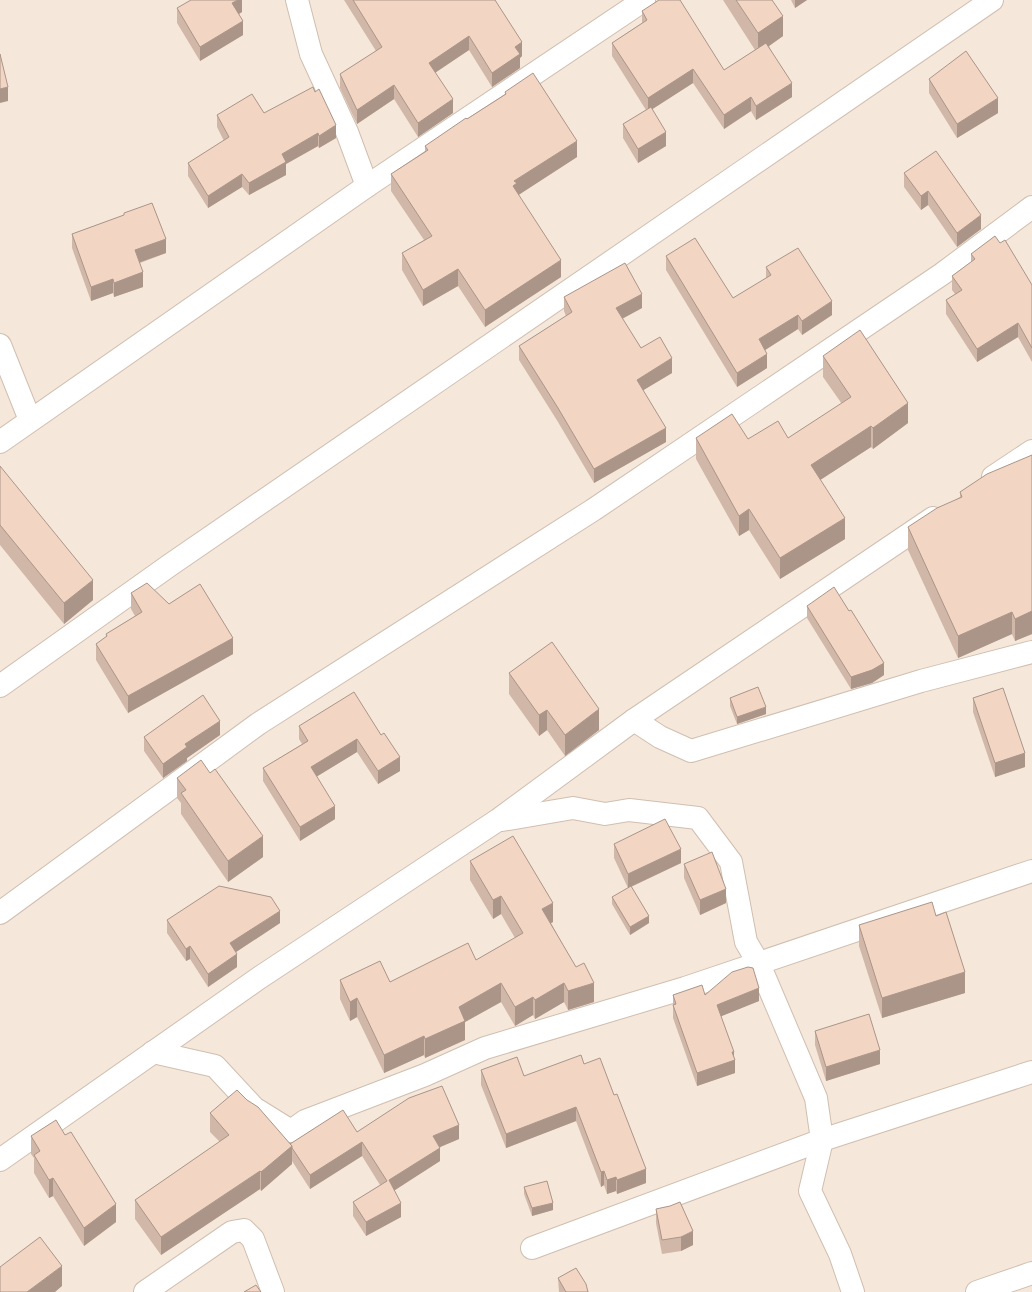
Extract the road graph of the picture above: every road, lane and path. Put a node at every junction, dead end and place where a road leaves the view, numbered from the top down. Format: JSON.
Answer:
{"nodes":[{"id":1,"x":297,"y":0,"type":"edge"},
{"id":2,"x":644,"y":0,"type":"edge"},
{"id":3,"x":992,"y":0,"type":"edge"},
{"id":4,"x":367,"y":186,"type":"junction"},
{"id":5,"x":1032,"y":207,"type":"edge"},
{"id":6,"x":0,"y":345,"type":"edge"},
{"id":7,"x":30,"y":420,"type":"junction"},
{"id":8,"x":0,"y":442,"type":"edge"},
{"id":9,"x":1032,"y":451,"type":"edge"},
{"id":10,"x":980,"y":486,"type":"edge"},
{"id":11,"x":947,"y":508,"type":"edge"},
{"id":12,"x":1032,"y":652,"type":"edge"},
{"id":13,"x":0,"y":686,"type":"edge"},
{"id":14,"x":634,"y":720,"type":"junction"},
{"id":15,"x":498,"y":820,"type":"junction"},
{"id":16,"x":1032,"y":871,"type":"edge"},
{"id":17,"x":0,"y":913,"type":"edge"},
{"id":18,"x":759,"y":964,"type":"junction"},
{"id":19,"x":153,"y":1052,"type":"junction"},
{"id":20,"x":1032,"y":1072,"type":"edge"},
{"id":21,"x":822,"y":1140,"type":"junction"},
{"id":22,"x":0,"y":1160,"type":"edge"},
{"id":23,"x":532,"y":1248,"type":"dead end"},
{"id":24,"x":1032,"y":1273,"type":"edge"},
{"id":25,"x":145,"y":1292,"type":"edge"},
{"id":26,"x":273,"y":1292,"type":"edge"},
{"id":27,"x":853,"y":1292,"type":"edge"},
{"id":28,"x":977,"y":1292,"type":"edge"}],
"edges":[{"from":1,"to":4,"type":"street"},
{"from":2,"to":4,"type":"street"},
{"from":3,"to":13,"type":"street"},
{"from":4,"to":7,"type":"street"},
{"from":5,"to":17,"type":"street"},
{"from":6,"to":7,"type":"street"},
{"from":7,"to":8,"type":"street"},
{"from":9,"to":10,"type":"street"},
{"from":11,"to":14,"type":"street"},
{"from":12,"to":14,"type":"street"},
{"from":14,"to":15,"type":"street"},
{"from":15,"to":18,"type":"street"},
{"from":15,"to":19,"type":"street"},
{"from":16,"to":18,"type":"street"},
{"from":18,"to":19,"type":"street"},
{"from":18,"to":21,"type":"street"},
{"from":19,"to":22,"type":"street"},
{"from":20,"to":21,"type":"street"},
{"from":21,"to":23,"type":"street"},
{"from":21,"to":27,"type":"street"},
{"from":24,"to":28,"type":"street"},
{"from":25,"to":26,"type":"street"}]}
